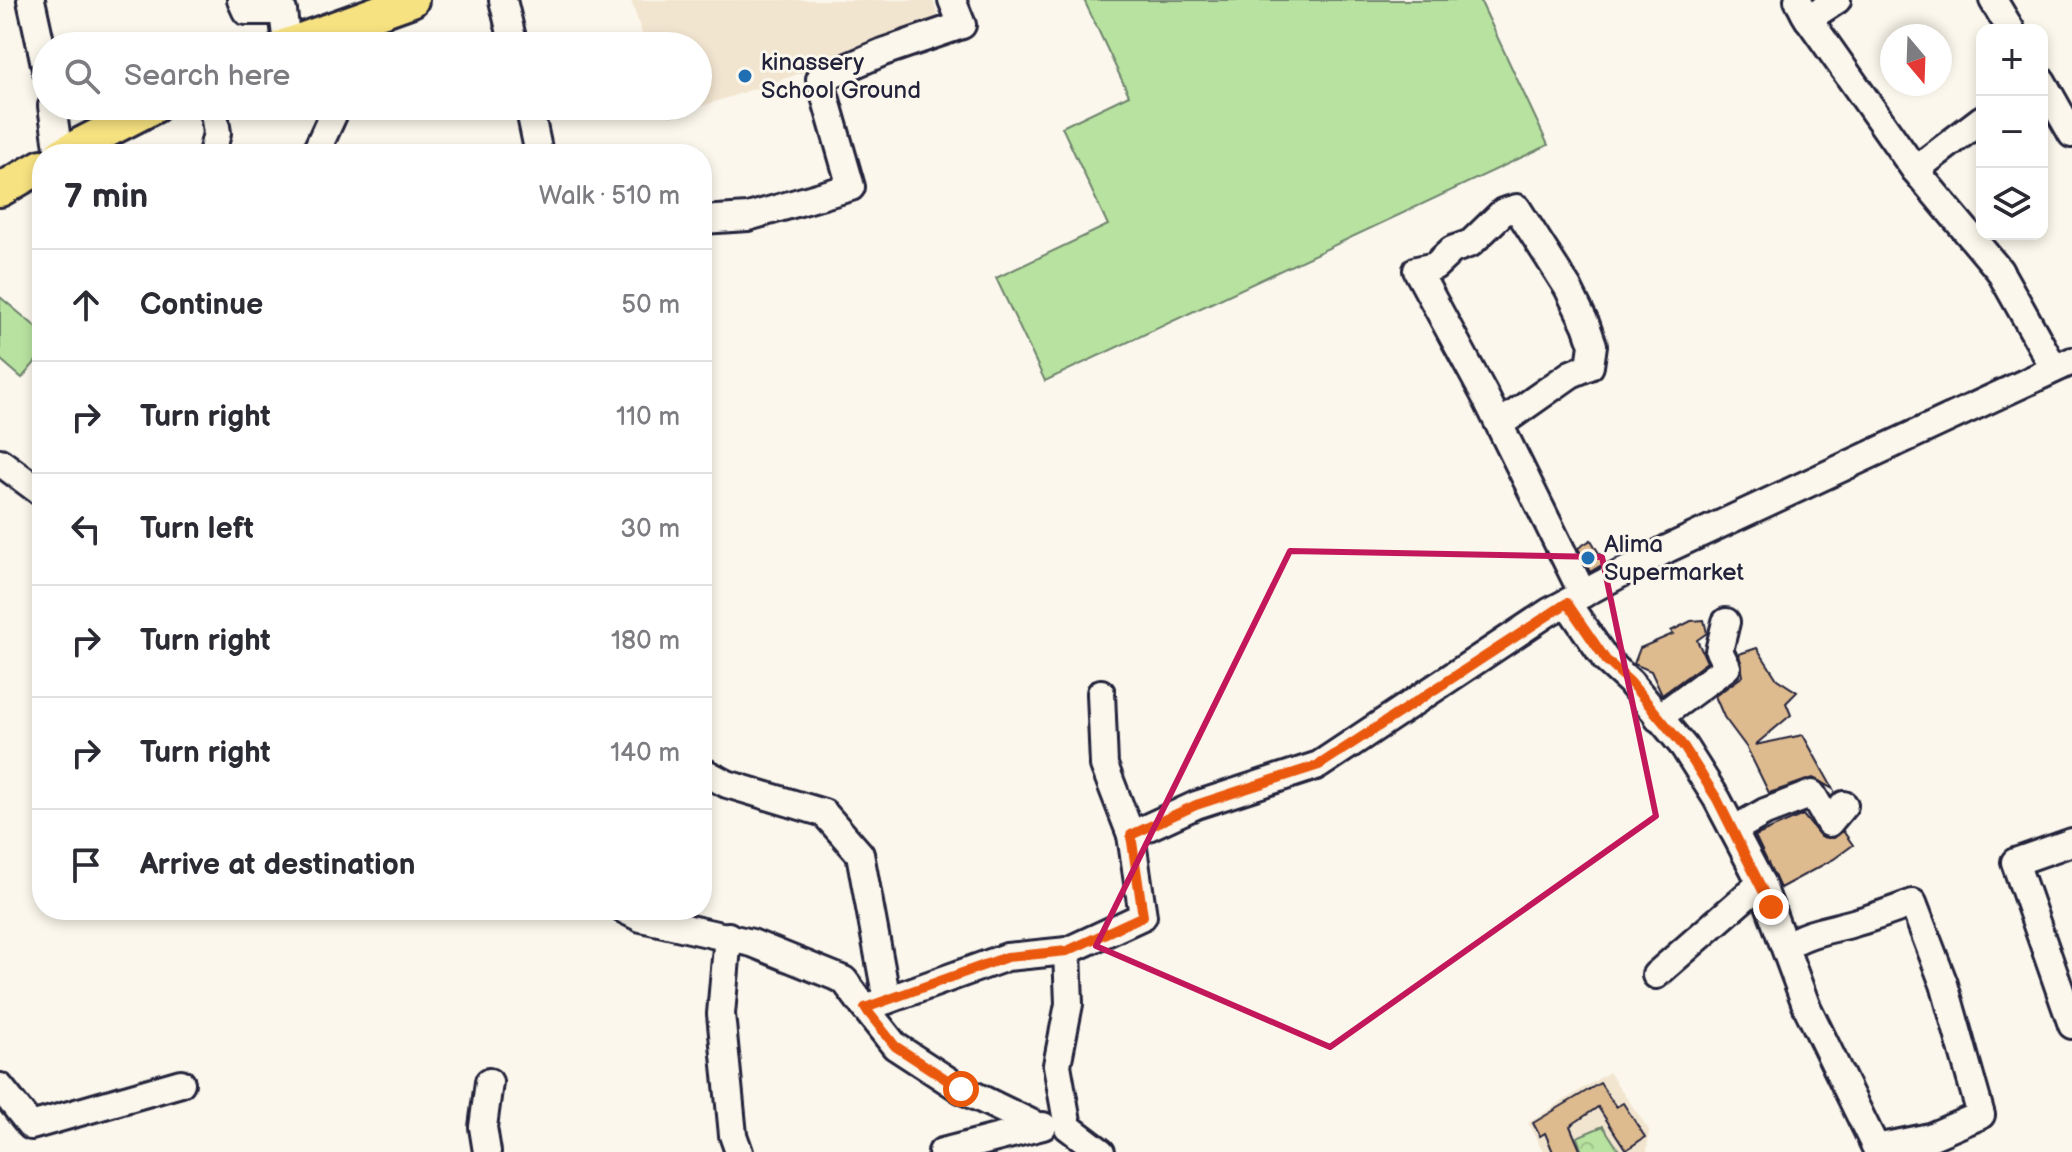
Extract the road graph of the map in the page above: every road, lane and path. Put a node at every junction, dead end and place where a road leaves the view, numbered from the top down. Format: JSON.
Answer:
{"nodes":[{"id":1,"x":31,"y":0,"type":"edge"},
{"id":2,"x":241,"y":0,"type":"edge"},
{"id":3,"x":412,"y":0,"type":"edge"},
{"id":4,"x":503,"y":0,"type":"edge"},
{"id":5,"x":952,"y":0,"type":"edge"},
{"id":6,"x":1837,"y":0,"type":"edge"},
{"id":7,"x":1993,"y":0,"type":"edge"},
{"id":8,"x":378,"y":6,"type":"edge"},
{"id":9,"x":1803,"y":9,"type":"edge"},
{"id":10,"x":2007,"y":24,"type":"edge"},
{"id":11,"x":38,"y":32,"type":"edge"},
{"id":12,"x":285,"y":32,"type":"edge"},
{"id":13,"x":346,"y":32,"type":"edge"},
{"id":14,"x":511,"y":32,"type":"edge"},
{"id":15,"x":2048,"y":92,"type":"edge"},
{"id":16,"x":55,"y":120,"type":"edge"},
{"id":17,"x":128,"y":120,"type":"edge"},
{"id":18,"x":215,"y":120,"type":"edge"},
{"id":19,"x":331,"y":120,"type":"edge"},
{"id":20,"x":532,"y":120,"type":"edge"},
{"id":21,"x":1976,"y":124,"type":"edge"},
{"id":22,"x":2072,"y":134,"type":"edge"},
{"id":23,"x":59,"y":144,"type":"edge"},
{"id":24,"x":81,"y":144,"type":"edge"},
{"id":25,"x":214,"y":144,"type":"edge"},
{"id":26,"x":320,"y":144,"type":"edge"},
{"id":27,"x":537,"y":144,"type":"edge"},
{"id":28,"x":1915,"y":170,"type":"junction"},
{"id":29,"x":32,"y":172,"type":"edge"},
{"id":30,"x":0,"y":190,"type":"edge"},
{"id":31,"x":712,"y":219,"type":"edge"},
{"id":32,"x":2063,"y":365,"type":"edge"},
{"id":33,"x":1500,"y":424,"type":"junction"},
{"id":34,"x":0,"y":462,"type":"edge"},
{"id":35,"x":32,"y":486,"type":"edge"},
{"id":36,"x":1575,"y":598,"type":"junction"},
{"id":37,"x":1726,"y":622,"type":"dead end"},
{"id":38,"x":1101,"y":693,"type":"dead end"},
{"id":39,"x":1658,"y":718,"type":"junction"},
{"id":40,"x":712,"y":776,"type":"edge"},
{"id":41,"x":1844,"y":805,"type":"dead end"},
{"id":42,"x":1733,"y":830,"type":"junction"},
{"id":43,"x":1131,"y":835,"type":"junction"},
{"id":44,"x":2072,"y":842,"type":"edge"},
{"id":45,"x":1761,"y":883,"type":"junction"},
{"id":46,"x":651,"y":920,"type":"edge"},
{"id":47,"x":728,"y":936,"type":"junction"},
{"id":48,"x":1785,"y":947,"type":"junction"},
{"id":49,"x":1067,"y":951,"type":"junction"},
{"id":50,"x":1656,"y":975,"type":"dead end"},
{"id":51,"x":876,"y":1004,"type":"junction"},
{"id":52,"x":2072,"y":1025,"type":"edge"},
{"id":53,"x":489,"y":1082,"type":"dead end"},
{"id":54,"x":181,"y":1083,"type":"dead end"},
{"id":55,"x":0,"y":1087,"type":"edge"},
{"id":56,"x":1037,"y":1126,"type":"junction"},
{"id":57,"x":1068,"y":1127,"type":"junction"},
{"id":58,"x":487,"y":1152,"type":"edge"},
{"id":59,"x":739,"y":1152,"type":"edge"},
{"id":60,"x":942,"y":1152,"type":"edge"},
{"id":61,"x":1101,"y":1152,"type":"edge"}],
"edges":[{"from":1,"to":11,"type":"street"},
{"from":2,"to":12,"type":"street"},
{"from":3,"to":8,"type":"main road"},
{"from":4,"to":14,"type":"street"},
{"from":5,"to":31,"type":"street"},
{"from":6,"to":9,"type":"street"},
{"from":7,"to":10,"type":"street"},
{"from":8,"to":13,"type":"main road"},
{"from":9,"to":28,"type":"street"},
{"from":15,"to":22,"type":"street"},
{"from":16,"to":23,"type":"street"},
{"from":17,"to":24,"type":"main road"},
{"from":18,"to":25,"type":"street"},
{"from":19,"to":26,"type":"street"},
{"from":20,"to":27,"type":"street"},
{"from":21,"to":28,"type":"street"},
{"from":28,"to":32,"type":"street"},
{"from":29,"to":30,"type":"main road"},
{"from":32,"to":36,"type":"street"},
{"from":33,"to":33,"type":"street"},
{"from":33,"to":36,"type":"street"},
{"from":34,"to":35,"type":"street"},
{"from":36,"to":39,"type":"street"},
{"from":36,"to":43,"type":"street"},
{"from":37,"to":39,"type":"street"},
{"from":38,"to":43,"type":"street"},
{"from":39,"to":42,"type":"street"},
{"from":40,"to":51,"type":"street"},
{"from":41,"to":42,"type":"street"},
{"from":42,"to":45,"type":"street"},
{"from":43,"to":49,"type":"street"},
{"from":44,"to":52,"type":"street"},
{"from":45,"to":48,"type":"street"},
{"from":45,"to":50,"type":"street"},
{"from":46,"to":47,"type":"street"},
{"from":47,"to":51,"type":"street"},
{"from":47,"to":59,"type":"street"},
{"from":48,"to":48,"type":"street"},
{"from":49,"to":51,"type":"street"},
{"from":49,"to":57,"type":"street"},
{"from":51,"to":56,"type":"street"},
{"from":53,"to":58,"type":"street"},
{"from":54,"to":55,"type":"street"},
{"from":56,"to":57,"type":"street"},
{"from":56,"to":60,"type":"street"},
{"from":57,"to":61,"type":"street"}]}
